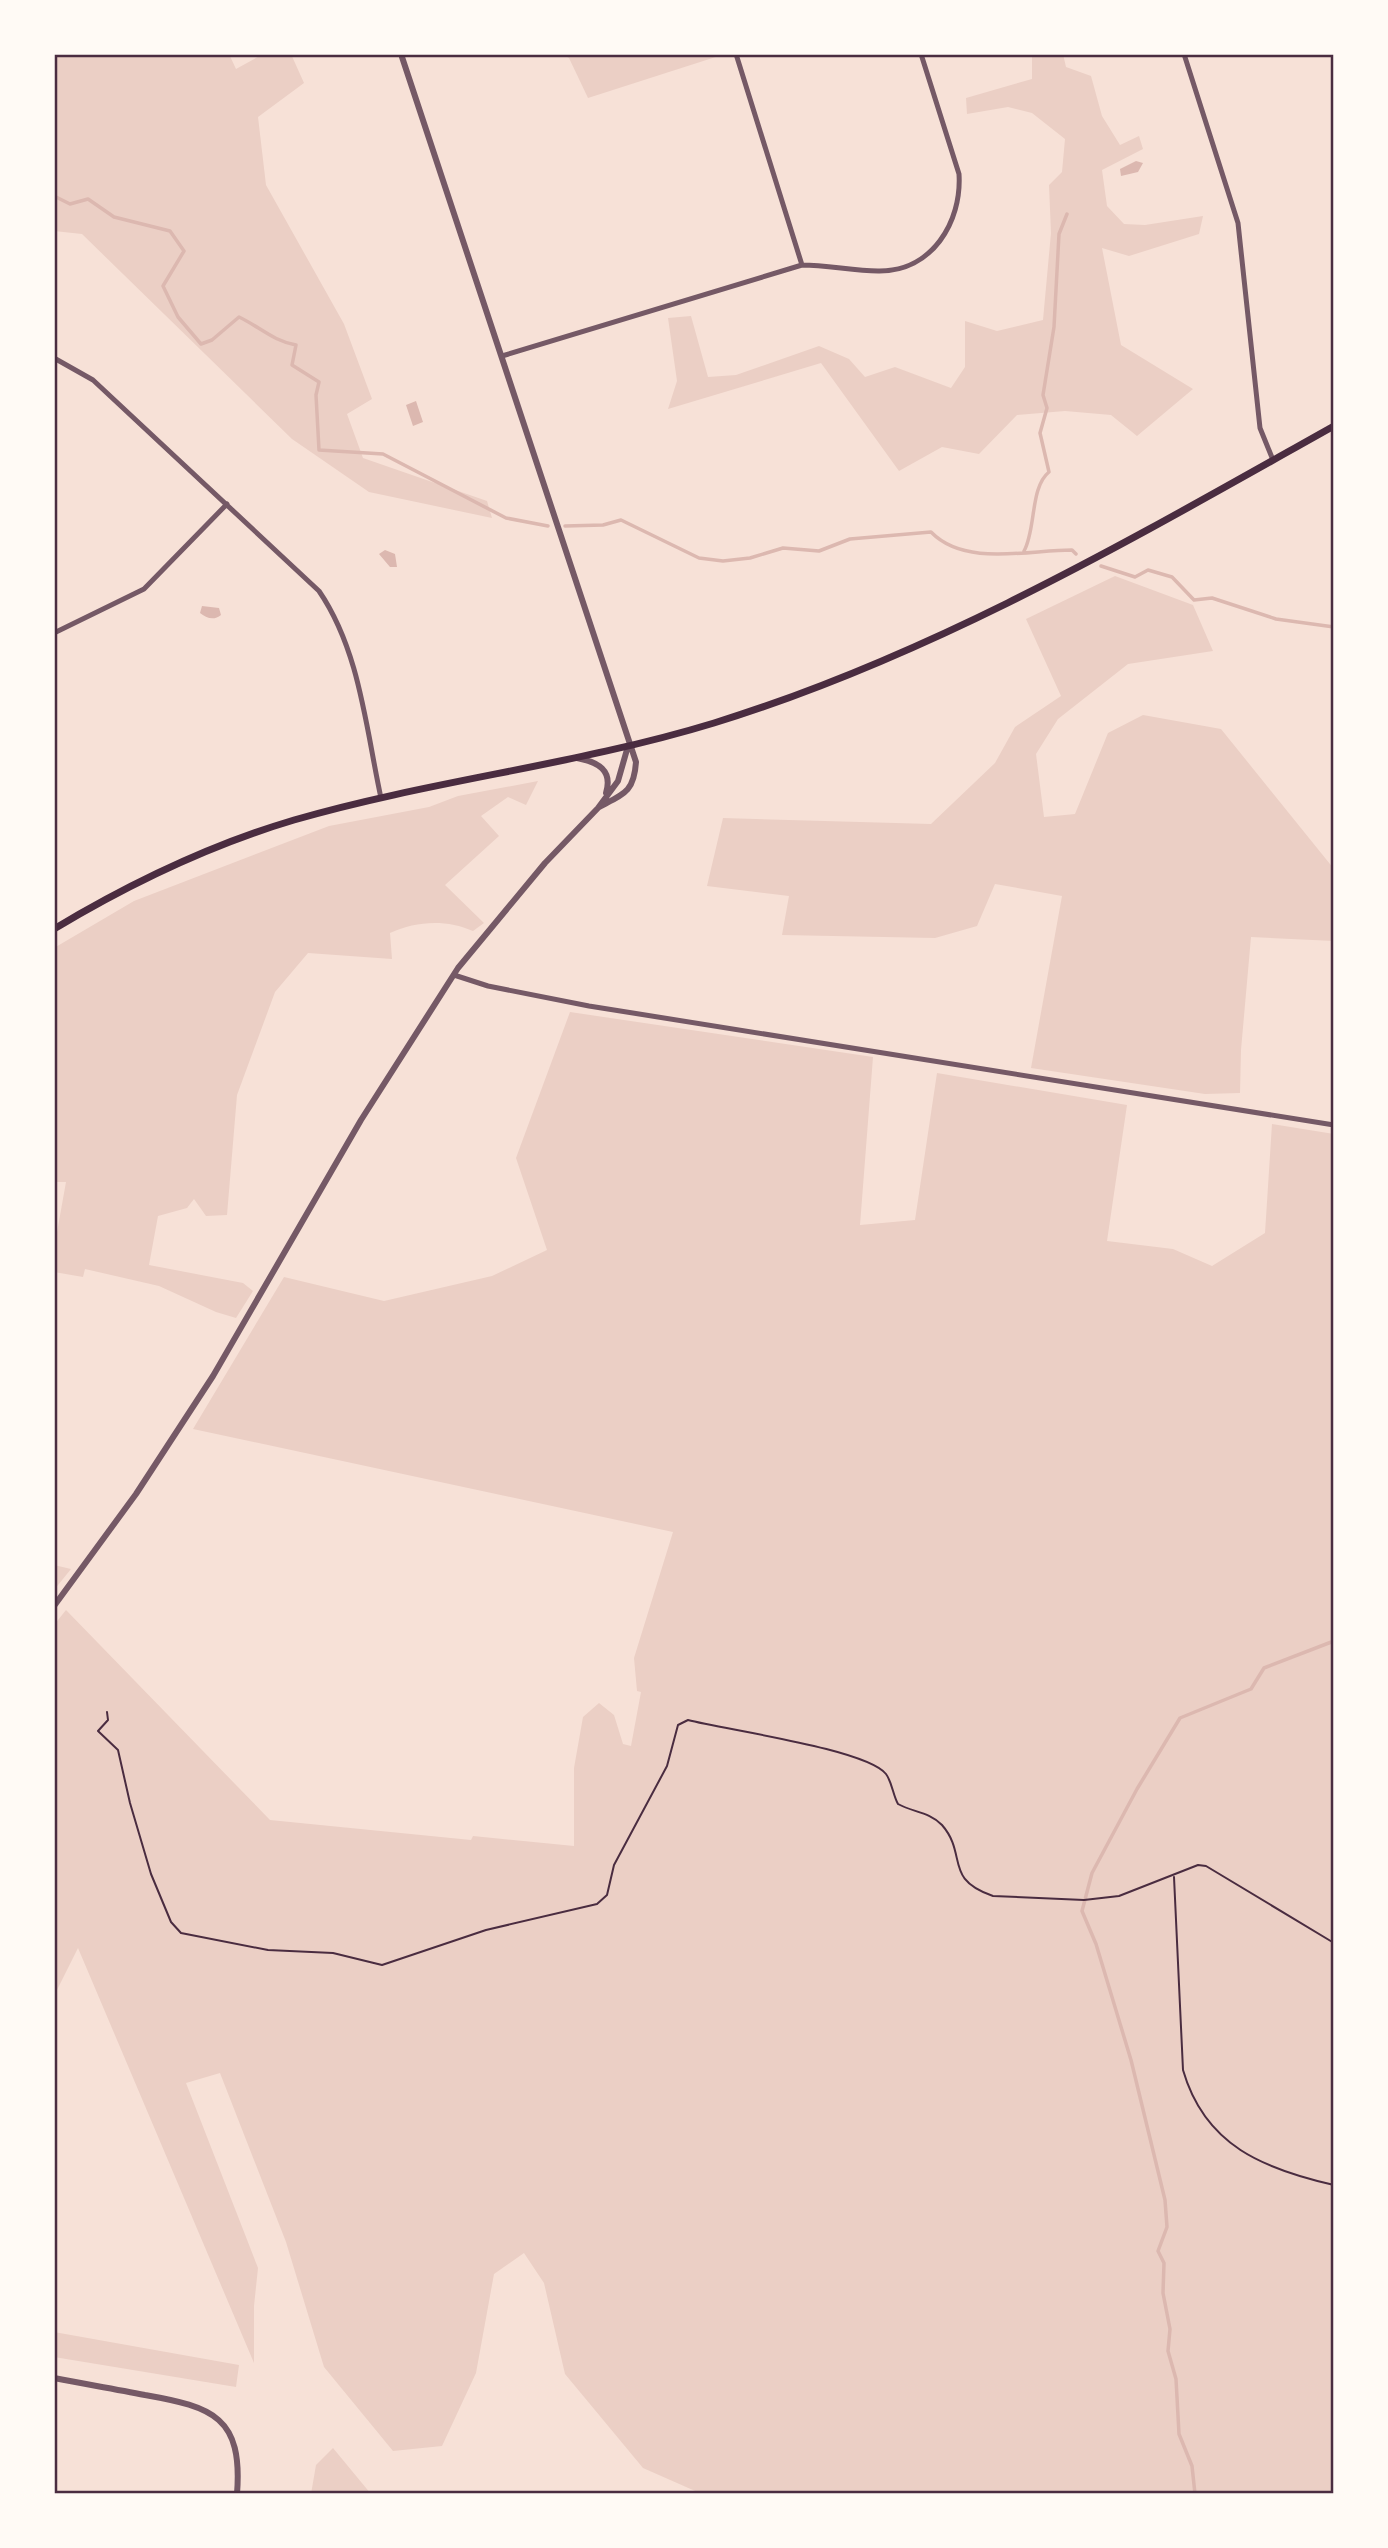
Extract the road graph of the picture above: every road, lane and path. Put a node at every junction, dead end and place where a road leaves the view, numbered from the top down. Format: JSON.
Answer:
{"nodes":[{"id":1,"x":401,"y":54,"type":"edge"},
{"id":2,"x":736,"y":54,"type":"edge"},
{"id":3,"x":921,"y":54,"type":"edge"},
{"id":4,"x":1184,"y":54,"type":"edge"},
{"id":5,"x":802,"y":265,"type":"junction"},
{"id":6,"x":502,"y":356,"type":"junction"},
{"id":7,"x":54,"y":358,"type":"edge"},
{"id":8,"x":1334,"y":426,"type":"edge"},
{"id":9,"x":1273,"y":460,"type":"junction"},
{"id":10,"x":227,"y":504,"type":"junction"},
{"id":11,"x":54,"y":633,"type":"edge"},
{"id":12,"x":628,"y":746,"type":"junction"},
{"id":13,"x":572,"y":757,"type":"junction"},
{"id":14,"x":605,"y":796,"type":"junction"},
{"id":15,"x":382,"y":798,"type":"junction"},
{"id":16,"x":598,"y":808,"type":"junction"},
{"id":17,"x":54,"y":929,"type":"edge"},
{"id":18,"x":454,"y":975,"type":"junction"},
{"id":19,"x":1334,"y":1125,"type":"edge"},
{"id":20,"x":54,"y":1606,"type":"edge"},
{"id":21,"x":107,"y":1713,"type":"dead end"},
{"id":22,"x":1173,"y":1876,"type":"junction"},
{"id":23,"x":1334,"y":1943,"type":"edge"},
{"id":24,"x":1334,"y":2185,"type":"edge"},
{"id":25,"x":54,"y":2378,"type":"edge"},
{"id":26,"x":237,"y":2494,"type":"edge"}],
"edges":[{"from":1,"to":6,"type":"street"},
{"from":2,"to":5,"type":"street"},
{"from":3,"to":5,"type":"street"},
{"from":4,"to":9,"type":"street"},
{"from":5,"to":6,"type":"street"},
{"from":6,"to":12,"type":"street"},
{"from":7,"to":10,"type":"street"},
{"from":8,"to":9,"type":"main road"},
{"from":9,"to":12,"type":"main road"},
{"from":10,"to":11,"type":"street"},
{"from":10,"to":15,"type":"street"},
{"from":12,"to":13,"type":"main road"},
{"from":12,"to":14,"type":"street"},
{"from":12,"to":16,"type":"street"},
{"from":13,"to":14,"type":"street"},
{"from":13,"to":15,"type":"main road"},
{"from":14,"to":16,"type":"street"},
{"from":15,"to":17,"type":"main road"},
{"from":16,"to":18,"type":"street"},
{"from":18,"to":19,"type":"street"},
{"from":18,"to":20,"type":"street"},
{"from":21,"to":22,"type":"path"},
{"from":22,"to":23,"type":"path"},
{"from":22,"to":24,"type":"path"},
{"from":25,"to":26,"type":"street"}]}
